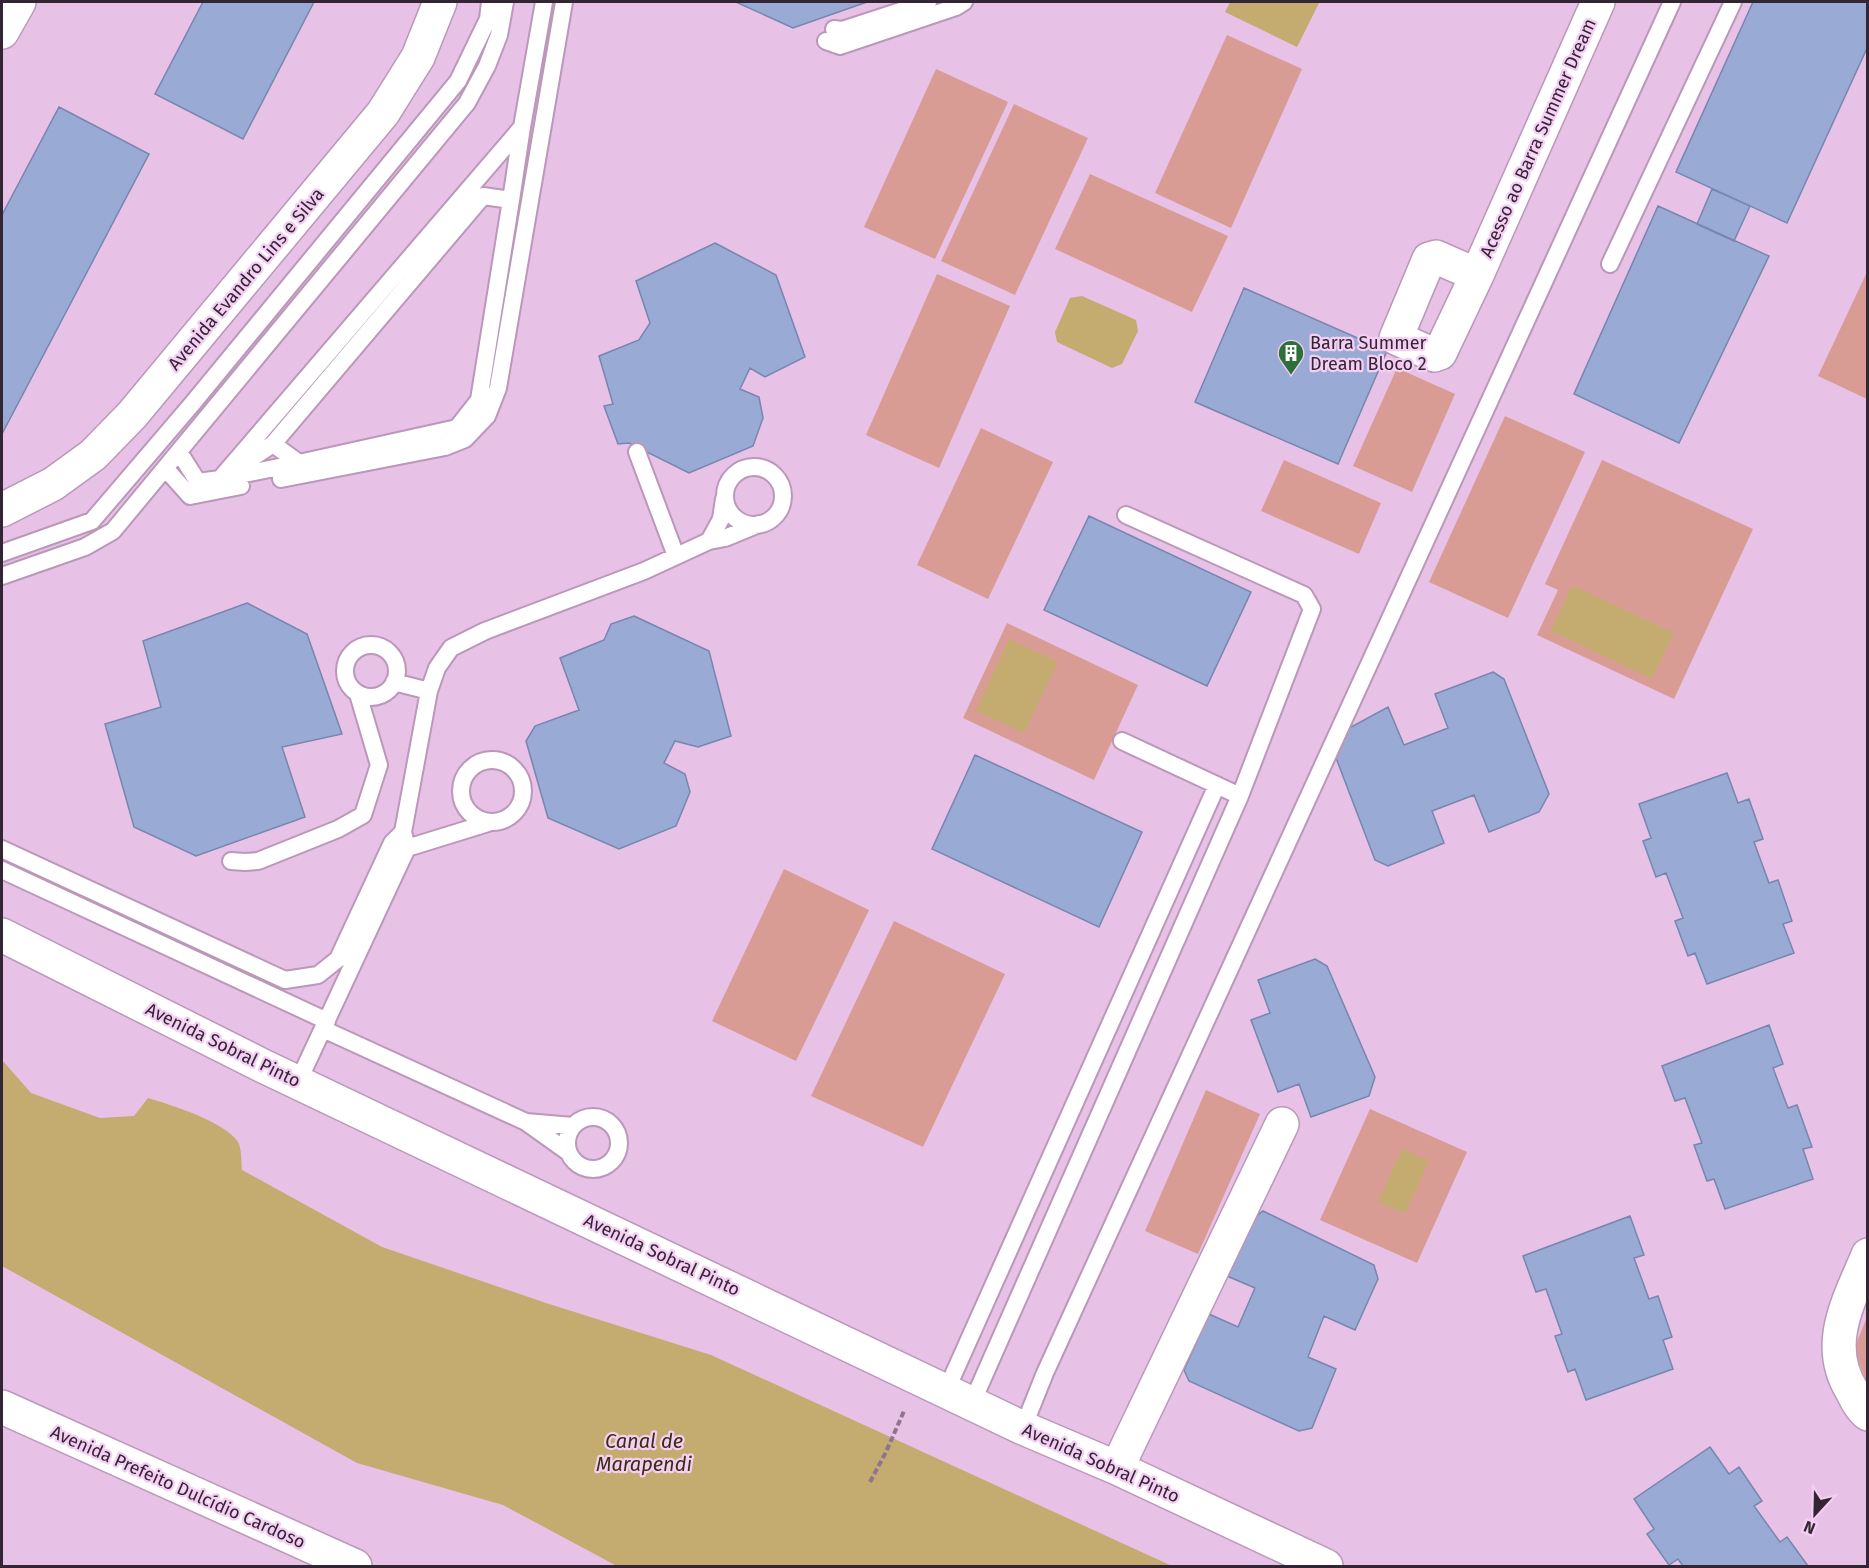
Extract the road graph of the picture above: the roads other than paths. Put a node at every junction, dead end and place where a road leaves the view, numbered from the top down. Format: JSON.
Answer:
{"nodes":[{"id":1,"x":19,"y":2,"type":"edge"},
{"id":2,"x":440,"y":2,"type":"edge"},
{"id":3,"x":490,"y":2,"type":"edge"},
{"id":4,"x":505,"y":2,"type":"edge"},
{"id":5,"x":544,"y":2,"type":"edge"},
{"id":6,"x":564,"y":2,"type":"edge"},
{"id":7,"x":928,"y":2,"type":"edge"},
{"id":8,"x":964,"y":2,"type":"edge"},
{"id":9,"x":1598,"y":2,"type":"edge"},
{"id":10,"x":1672,"y":2,"type":"edge"},
{"id":11,"x":1734,"y":2,"type":"edge"},
{"id":12,"x":2,"y":32,"type":"edge"},
{"id":13,"x":522,"y":127,"type":"junction"},
{"id":14,"x":511,"y":200,"type":"junction"},
{"id":15,"x":1610,"y":264,"type":"dead end"},
{"id":16,"x":1477,"y":275,"type":"dead end"},
{"id":17,"x":273,"y":444,"type":"junction"},
{"id":18,"x":179,"y":452,"type":"junction"},
{"id":19,"x":637,"y":452,"type":"dead end"},
{"id":20,"x":299,"y":463,"type":"junction"},
{"id":21,"x":165,"y":468,"type":"junction"},
{"id":22,"x":220,"y":478,"type":"junction"},
{"id":23,"x":724,"y":499,"type":"junction"},
{"id":24,"x":2,"y":510,"type":"edge"},
{"id":25,"x":1126,"y":515,"type":"dead end"},
{"id":26,"x":759,"y":524,"type":"junction"},
{"id":27,"x":709,"y":541,"type":"junction"},
{"id":28,"x":2,"y":553,"type":"edge"},
{"id":29,"x":676,"y":556,"type":"junction"},
{"id":30,"x":2,"y":576,"type":"edge"},
{"id":31,"x":394,"y":682,"type":"junction"},
{"id":32,"x":429,"y":691,"type":"junction"},
{"id":33,"x":358,"y":694,"type":"junction"},
{"id":34,"x":1122,"y":741,"type":"dead end"},
{"id":35,"x":1217,"y":785,"type":"junction"},
{"id":36,"x":1240,"y":796,"type":"junction"},
{"id":37,"x":464,"y":806,"type":"junction"},
{"id":38,"x":488,"y":823,"type":"junction"},
{"id":39,"x":444,"y":836,"type":"junction"},
{"id":40,"x":405,"y":840,"type":"junction"},
{"id":41,"x":2,"y":849,"type":"edge"},
{"id":42,"x":231,"y":861,"type":"dead end"},
{"id":43,"x":2,"y":870,"type":"edge"},
{"id":44,"x":2,"y":935,"type":"edge"},
{"id":45,"x":325,"y":1025,"type":"junction"},
{"id":46,"x":305,"y":1067,"type":"dead end"},
{"id":47,"x":526,"y":1122,"type":"junction"},
{"id":48,"x":1282,"y":1124,"type":"dead end"},
{"id":49,"x":573,"y":1126,"type":"junction"},
{"id":50,"x":568,"y":1152,"type":"junction"},
{"id":51,"x":1868,"y":1256,"type":"edge"},
{"id":52,"x":946,"y":1390,"type":"junction"},
{"id":53,"x":2,"y":1407,"type":"edge"},
{"id":54,"x":1868,"y":1414,"type":"edge"},
{"id":55,"x":1023,"y":1428,"type":"junction"},
{"id":56,"x":1117,"y":1468,"type":"junction"},
{"id":57,"x":355,"y":1566,"type":"edge"},
{"id":58,"x":1326,"y":1566,"type":"edge"}],
"edges":[{"from":1,"to":12,"type":"street"},
{"from":2,"to":24,"type":"street","name":"Avenida Evandro Lins e Silva"},
{"from":3,"to":28,"type":"lane"},
{"from":4,"to":18,"type":"lane"},
{"from":5,"to":13,"type":"lane"},
{"from":6,"to":21,"type":"lane"},
{"from":7,"to":8,"type":"lane"},
{"from":9,"to":16,"type":"street","name":"Acesso ao Barra Summer Dream"},
{"from":10,"to":55,"type":"lane"},
{"from":11,"to":15,"type":"lane"},
{"from":13,"to":14,"type":"lane"},
{"from":13,"to":22,"type":"lane"},
{"from":14,"to":17,"type":"lane"},
{"from":14,"to":20,"type":"lane"},
{"from":17,"to":20,"type":"lane"},
{"from":17,"to":22,"type":"lane"},
{"from":18,"to":21,"type":"lane"},
{"from":18,"to":22,"type":"lane"},
{"from":19,"to":29,"type":"lane"},
{"from":20,"to":22,"type":"lane"},
{"from":21,"to":30,"type":"lane"},
{"from":23,"to":26,"type":"lane"},
{"from":23,"to":26,"type":"lane"},
{"from":23,"to":27,"type":"lane"},
{"from":25,"to":36,"type":"lane"},
{"from":26,"to":27,"type":"lane"},
{"from":27,"to":29,"type":"lane"},
{"from":29,"to":32,"type":"lane"},
{"from":31,"to":32,"type":"lane"},
{"from":31,"to":33,"type":"lane"},
{"from":31,"to":33,"type":"lane"},
{"from":32,"to":40,"type":"lane"},
{"from":33,"to":42,"type":"lane"},
{"from":34,"to":35,"type":"lane"},
{"from":35,"to":36,"type":"lane"},
{"from":35,"to":52,"type":"lane"},
{"from":36,"to":52,"type":"lane"},
{"from":37,"to":38,"type":"lane"},
{"from":37,"to":38,"type":"lane"},
{"from":37,"to":39,"type":"lane"},
{"from":38,"to":39,"type":"lane"},
{"from":39,"to":40,"type":"lane"},
{"from":40,"to":41,"type":"lane"},
{"from":40,"to":45,"type":"lane"},
{"from":43,"to":45,"type":"lane"},
{"from":44,"to":52,"type":"street","name":"Avenida Sobral Pinto"},
{"from":45,"to":46,"type":"lane"},
{"from":45,"to":47,"type":"lane"},
{"from":47,"to":49,"type":"lane"},
{"from":47,"to":50,"type":"lane"},
{"from":48,"to":56,"type":"street"},
{"from":49,"to":50,"type":"lane"},
{"from":49,"to":50,"type":"lane"},
{"from":51,"to":54,"type":"street"},
{"from":52,"to":55,"type":"street","name":"Avenida Sobral Pinto"},
{"from":53,"to":57,"type":"street","name":"Avenida Prefeito Dulcídio Cardoso"},
{"from":55,"to":56,"type":"street","name":"Avenida Sobral Pinto"},
{"from":56,"to":58,"type":"street","name":"Avenida Sobral Pinto"}]}
